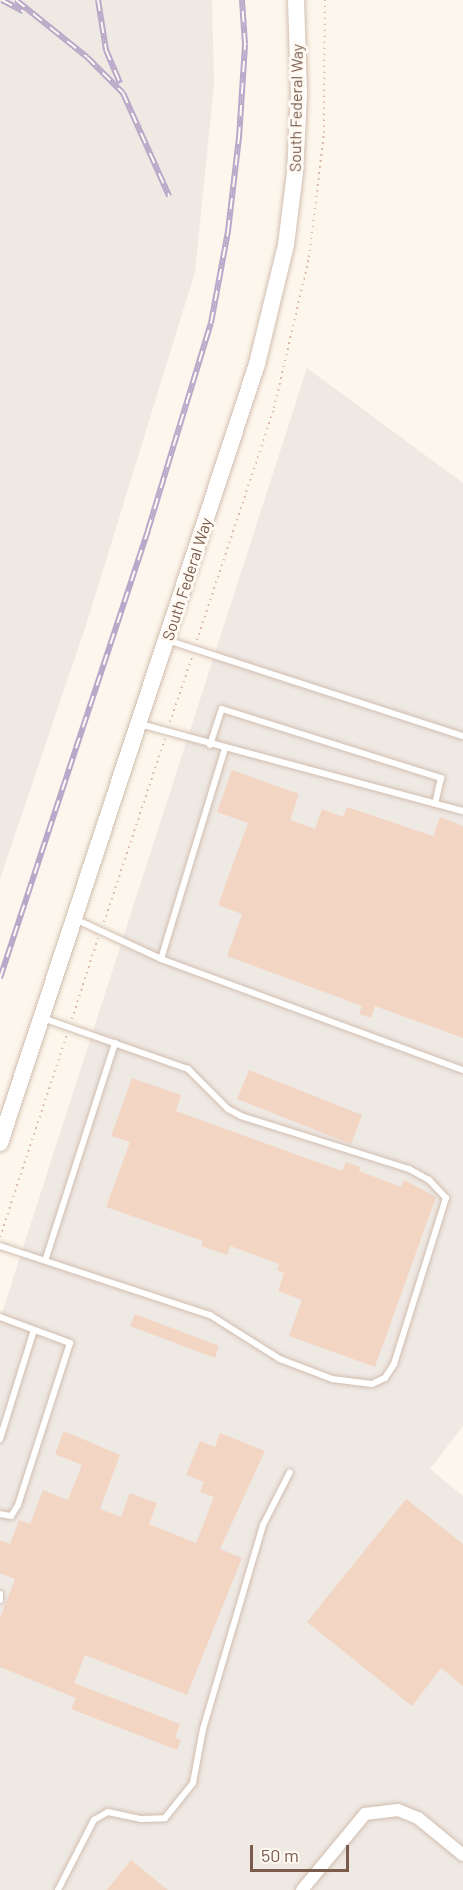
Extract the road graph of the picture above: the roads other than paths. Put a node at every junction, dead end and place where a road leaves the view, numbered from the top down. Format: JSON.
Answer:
{"nodes":[{"id":1,"x":296,"y":0,"type":"edge"},
{"id":2,"x":167,"y":640,"type":"junction"},
{"id":3,"x":139,"y":724,"type":"junction"},
{"id":4,"x":463,"y":736,"type":"edge"},
{"id":5,"x":210,"y":744,"type":"junction"},
{"id":6,"x":225,"y":749,"type":"junction"},
{"id":7,"x":435,"y":803,"type":"junction"},
{"id":8,"x":463,"y":811,"type":"edge"},
{"id":9,"x":74,"y":919,"type":"junction"},
{"id":10,"x":161,"y":959,"type":"junction"},
{"id":11,"x":42,"y":1017,"type":"junction"},
{"id":12,"x":115,"y":1043,"type":"junction"},
{"id":13,"x":463,"y":1070,"type":"edge"},
{"id":14,"x":0,"y":1143,"type":"edge"},
{"id":15,"x":0,"y":1246,"type":"edge"},
{"id":16,"x":46,"y":1258,"type":"junction"},
{"id":17,"x":0,"y":1317,"type":"edge"},
{"id":18,"x":34,"y":1330,"type":"junction"},
{"id":19,"x":0,"y":1439,"type":"edge"},
{"id":20,"x":290,"y":1472,"type":"dead end"},
{"id":21,"x":0,"y":1514,"type":"edge"},
{"id":22,"x":0,"y":1594,"type":"edge"},
{"id":23,"x":0,"y":1600,"type":"edge"},
{"id":24,"x":463,"y":1855,"type":"edge"},
{"id":25,"x":58,"y":1890,"type":"edge"},
{"id":26,"x":302,"y":1890,"type":"edge"}],
"edges":[{"from":1,"to":2,"type":"main road","name":"South Federal Way"},
{"from":2,"to":3,"type":"main road","name":"South Federal Way"},
{"from":2,"to":4,"type":"lane"},
{"from":3,"to":5,"type":"lane"},
{"from":3,"to":9,"type":"main road","name":"South Federal Way"},
{"from":5,"to":6,"type":"lane"},
{"from":5,"to":7,"type":"lane"},
{"from":6,"to":7,"type":"lane"},
{"from":6,"to":10,"type":"lane"},
{"from":7,"to":8,"type":"lane"},
{"from":9,"to":10,"type":"lane"},
{"from":9,"to":11,"type":"main road","name":"South Federal Way"},
{"from":10,"to":13,"type":"lane"},
{"from":11,"to":12,"type":"lane"},
{"from":11,"to":14,"type":"main road","name":"South Federal Way"},
{"from":12,"to":16,"type":"lane"},
{"from":12,"to":16,"type":"lane"},
{"from":15,"to":16,"type":"lane"},
{"from":17,"to":18,"type":"lane"},
{"from":18,"to":19,"type":"lane"},
{"from":18,"to":21,"type":"lane"},
{"from":20,"to":25,"type":"lane"},
{"from":22,"to":23,"type":"lane"},
{"from":24,"to":26,"type":"street"}]}
